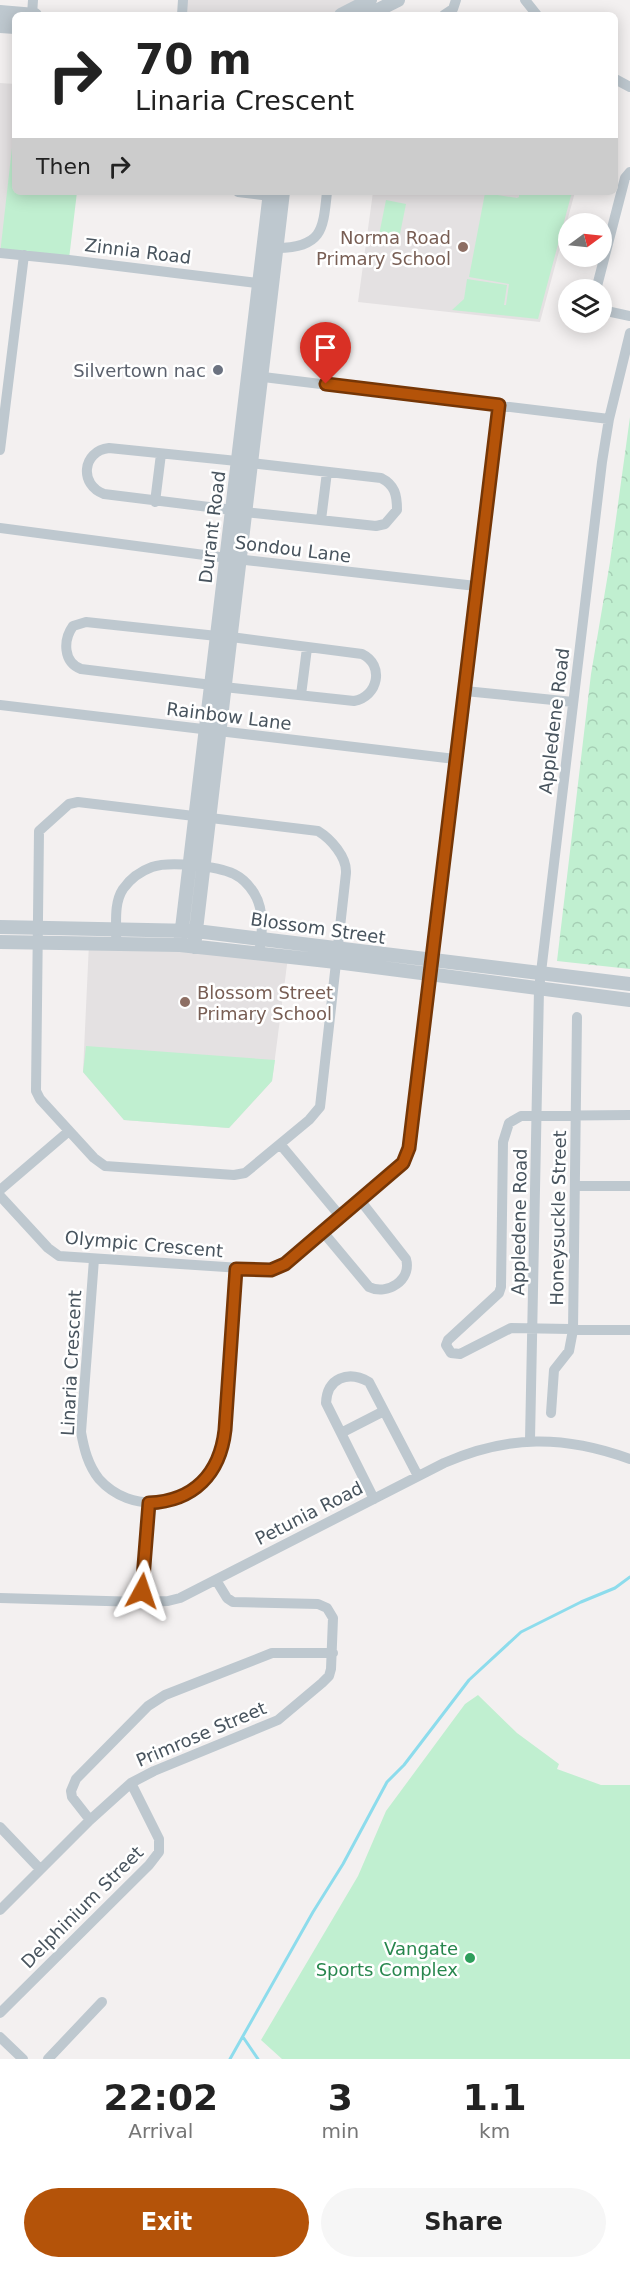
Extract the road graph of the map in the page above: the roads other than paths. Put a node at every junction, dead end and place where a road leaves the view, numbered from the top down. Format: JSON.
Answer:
{"nodes":[{"id":1,"x":370,"y":0,"type":"edge"},
{"id":2,"x":398,"y":0,"type":"edge"},
{"id":3,"x":525,"y":0,"type":"edge"},
{"id":4,"x":347,"y":12,"type":"edge"},
{"id":5,"x":374,"y":12,"type":"edge"},
{"id":6,"x":535,"y":12,"type":"edge"},
{"id":7,"x":630,"y":172,"type":"edge"},
{"id":8,"x":275,"y":195,"type":"edge"},
{"id":9,"x":275,"y":195,"type":"edge"},
{"id":10,"x":327,"y":195,"type":"edge"},
{"id":11,"x":277,"y":248,"type":"junction"},
{"id":12,"x":0,"y":253,"type":"edge"},
{"id":13,"x":24,"y":255,"type":"junction"},
{"id":14,"x":599,"y":279,"type":"edge"},
{"id":15,"x":266,"y":284,"type":"junction"},
{"id":16,"x":612,"y":312,"type":"edge"},
{"id":17,"x":630,"y":316,"type":"edge"},
{"id":18,"x":630,"y":333,"type":"edge"},
{"id":19,"x":255,"y":376,"type":"junction"},
{"id":20,"x":499,"y":405,"type":"junction"},
{"id":21,"x":609,"y":419,"type":"junction"},
{"id":22,"x":0,"y":450,"type":"edge"},
{"id":23,"x":161,"y":454,"type":"junction"},
{"id":24,"x":244,"y":462,"type":"junction"},
{"id":25,"x":327,"y":472,"type":"junction"},
{"id":26,"x":155,"y":501,"type":"junction"},
{"id":27,"x":239,"y":511,"type":"junction"},
{"id":28,"x":321,"y":520,"type":"junction"},
{"id":29,"x":0,"y":528,"type":"edge"},
{"id":30,"x":233,"y":558,"type":"junction"},
{"id":31,"x":476,"y":586,"type":"junction"},
{"id":32,"x":224,"y":637,"type":"junction"},
{"id":33,"x":307,"y":648,"type":"junction"},
{"id":34,"x":218,"y":686,"type":"junction"},
{"id":35,"x":465,"y":691,"type":"junction"},
{"id":36,"x":301,"y":695,"type":"junction"},
{"id":37,"x":573,"y":702,"type":"junction"},
{"id":38,"x":0,"y":705,"type":"edge"},
{"id":39,"x":213,"y":731,"type":"junction"},
{"id":40,"x":455,"y":759,"type":"junction"},
{"id":41,"x":202,"y":817,"type":"junction"},
{"id":42,"x":197,"y":867,"type":"junction"},
{"id":43,"x":0,"y":927,"type":"edge"},
{"id":44,"x":38,"y":928,"type":"junction"},
{"id":45,"x":117,"y":928,"type":"junction"},
{"id":46,"x":181,"y":930,"type":"junction"},
{"id":47,"x":196,"y":930,"type":"junction"},
{"id":48,"x":261,"y":938,"type":"junction"},
{"id":49,"x":0,"y":942,"type":"edge"},
{"id":50,"x":37,"y":943,"type":"junction"},
{"id":51,"x":116,"y":943,"type":"junction"},
{"id":52,"x":180,"y":945,"type":"junction"},
{"id":53,"x":194,"y":947,"type":"junction"},
{"id":54,"x":259,"y":954,"type":"junction"},
{"id":55,"x":337,"y":955,"type":"junction"},
{"id":56,"x":430,"y":968,"type":"junction"},
{"id":57,"x":541,"y":974,"type":"junction"},
{"id":58,"x":630,"y":984,"type":"edge"},
{"id":59,"x":539,"y":989,"type":"junction"},
{"id":60,"x":630,"y":1000,"type":"edge"},
{"id":61,"x":576,"y":1017,"type":"dead end"},
{"id":62,"x":538,"y":1115,"type":"junction"},
{"id":63,"x":576,"y":1115,"type":"junction"},
{"id":64,"x":630,"y":1115,"type":"edge"},
{"id":65,"x":69,"y":1131,"type":"junction"},
{"id":66,"x":280,"y":1144,"type":"junction"},
{"id":67,"x":574,"y":1186,"type":"junction"},
{"id":68,"x":630,"y":1186,"type":"edge"},
{"id":69,"x":0,"y":1190,"type":"edge"},
{"id":70,"x":0,"y":1196,"type":"edge"},
{"id":71,"x":360,"y":1200,"type":"junction"},
{"id":72,"x":340,"y":1216,"type":"junction"},
{"id":73,"x":322,"y":1232,"type":"junction"},
{"id":74,"x":94,"y":1259,"type":"junction"},
{"id":75,"x":236,"y":1269,"type":"junction"},
{"id":76,"x":533,"y":1329,"type":"junction"},
{"id":77,"x":573,"y":1329,"type":"junction"},
{"id":78,"x":630,"y":1330,"type":"edge"},
{"id":79,"x":384,"y":1411,"type":"junction"},
{"id":80,"x":552,"y":1413,"type":"dead end"},
{"id":81,"x":341,"y":1433,"type":"junction"},
{"id":82,"x":530,"y":1440,"type":"junction"},
{"id":83,"x":630,"y":1458,"type":"edge"},
{"id":84,"x":418,"y":1476,"type":"junction"},
{"id":85,"x":374,"y":1499,"type":"junction"},
{"id":86,"x":149,"y":1503,"type":"junction"},
{"id":87,"x":216,"y":1580,"type":"junction"},
{"id":88,"x":0,"y":1598,"type":"edge"},
{"id":89,"x":141,"y":1602,"type":"junction"},
{"id":90,"x":333,"y":1653,"type":"junction"},
{"id":91,"x":131,"y":1783,"type":"junction"},
{"id":92,"x":90,"y":1820,"type":"junction"},
{"id":93,"x":0,"y":1827,"type":"edge"},
{"id":94,"x":40,"y":1869,"type":"junction"},
{"id":95,"x":0,"y":1910,"type":"edge"},
{"id":96,"x":102,"y":2002,"type":"dead end"},
{"id":97,"x":0,"y":2013,"type":"edge"},
{"id":98,"x":0,"y":2037,"type":"edge"},
{"id":99,"x":23,"y":2059,"type":"edge"},
{"id":100,"x":48,"y":2059,"type":"edge"}],
"edges":[{"from":1,"to":4,"type":"street"},
{"from":2,"to":5,"type":"street"},
{"from":3,"to":6,"type":"street"},
{"from":7,"to":14,"type":"street"},
{"from":8,"to":11,"type":"street","name":"Durant Road"},
{"from":9,"to":15,"type":"street","name":"Durant Road"},
{"from":10,"to":11,"type":"street"},
{"from":11,"to":15,"type":"street","name":"Durant Road"},
{"from":12,"to":13,"type":"street","name":"Zinnia Road"},
{"from":13,"to":15,"type":"street","name":"Zinnia Road"},
{"from":13,"to":22,"type":"street"},
{"from":15,"to":19,"type":"street","name":"Durant Road"},
{"from":16,"to":17,"type":"street"},
{"from":18,"to":21,"type":"street","name":"Appledene Road"},
{"from":19,"to":20,"type":"street"},
{"from":19,"to":24,"type":"street","name":"Durant Road"},
{"from":20,"to":21,"type":"street"},
{"from":20,"to":31,"type":"street","name":"Olympic Crescent"},
{"from":21,"to":37,"type":"street","name":"Appledene Road"},
{"from":23,"to":24,"type":"street"},
{"from":23,"to":26,"type":"street"},
{"from":23,"to":26,"type":"street"},
{"from":24,"to":25,"type":"street"},
{"from":24,"to":27,"type":"street","name":"Durant Road"},
{"from":25,"to":28,"type":"street"},
{"from":25,"to":28,"type":"street"},
{"from":26,"to":27,"type":"street"},
{"from":27,"to":28,"type":"street"},
{"from":27,"to":30,"type":"street","name":"Durant Road"},
{"from":29,"to":30,"type":"street","name":"Sondou Lane"},
{"from":30,"to":31,"type":"street","name":"Sondou Lane"},
{"from":30,"to":32,"type":"street","name":"Durant Road"},
{"from":31,"to":35,"type":"street","name":"Olympic Crescent"},
{"from":32,"to":33,"type":"street"},
{"from":32,"to":34,"type":"street","name":"Durant Road"},
{"from":32,"to":34,"type":"street"},
{"from":33,"to":36,"type":"street"},
{"from":33,"to":36,"type":"street"},
{"from":34,"to":36,"type":"street"},
{"from":34,"to":39,"type":"street","name":"Durant Road"},
{"from":35,"to":37,"type":"street"},
{"from":35,"to":40,"type":"street","name":"Olympic Crescent"},
{"from":37,"to":57,"type":"street","name":"Appledene Road"},
{"from":38,"to":39,"type":"street","name":"Rainbow Lane"},
{"from":39,"to":40,"type":"street","name":"Rainbow Lane"},
{"from":39,"to":41,"type":"street","name":"Durant Road"},
{"from":40,"to":56,"type":"street","name":"Olympic Crescent"},
{"from":41,"to":42,"type":"street","name":"Durant Road"},
{"from":41,"to":44,"type":"street"},
{"from":41,"to":55,"type":"street"},
{"from":42,"to":45,"type":"street"},
{"from":42,"to":46,"type":"street","name":"Durant Road"},
{"from":42,"to":47,"type":"street","name":"Durant Road"},
{"from":42,"to":48,"type":"street"},
{"from":43,"to":44,"type":"street","name":"Blossom Street"},
{"from":44,"to":45,"type":"street","name":"Blossom Street"},
{"from":44,"to":50,"type":"street"},
{"from":45,"to":46,"type":"street","name":"Blossom Street"},
{"from":45,"to":51,"type":"street"},
{"from":46,"to":47,"type":"street","name":"Blossom Street"},
{"from":46,"to":52,"type":"street","name":"Durant Road"},
{"from":47,"to":48,"type":"street","name":"Blossom Street"},
{"from":47,"to":53,"type":"street","name":"Durant Road"},
{"from":48,"to":54,"type":"street"},
{"from":48,"to":55,"type":"street","name":"Blossom Street"},
{"from":49,"to":50,"type":"street","name":"Blossom Street"},
{"from":50,"to":51,"type":"street","name":"Blossom Street"},
{"from":50,"to":65,"type":"street"},
{"from":51,"to":52,"type":"street","name":"Blossom Street"},
{"from":52,"to":53,"type":"street","name":"Blossom Street"},
{"from":53,"to":54,"type":"street","name":"Blossom Street"},
{"from":54,"to":55,"type":"street","name":"Blossom Street"},
{"from":55,"to":56,"type":"street","name":"Blossom Street"},
{"from":55,"to":66,"type":"street"},
{"from":56,"to":57,"type":"street","name":"Blossom Street"},
{"from":56,"to":59,"type":"street","name":"Blossom Street"},
{"from":56,"to":71,"type":"street","name":"Olympic Crescent"},
{"from":57,"to":58,"type":"street","name":"Blossom Street"},
{"from":57,"to":59,"type":"street","name":"Appledene Road"},
{"from":59,"to":60,"type":"street","name":"Blossom Street"},
{"from":59,"to":62,"type":"street","name":"Appledene Road"},
{"from":61,"to":63,"type":"street","name":"Honeysuckle Street"},
{"from":62,"to":63,"type":"street"},
{"from":62,"to":76,"type":"street","name":"Appledene Road"},
{"from":62,"to":76,"type":"street","name":"Appledene Road"},
{"from":63,"to":64,"type":"street"},
{"from":63,"to":67,"type":"street","name":"Honeysuckle Street"},
{"from":65,"to":66,"type":"street"},
{"from":65,"to":69,"type":"street"},
{"from":66,"to":72,"type":"street"},
{"from":67,"to":68,"type":"street"},
{"from":67,"to":77,"type":"street","name":"Honeysuckle Street"},
{"from":70,"to":74,"type":"street","name":"Olympic Crescent"},
{"from":71,"to":72,"type":"street","name":"Olympic Crescent"},
{"from":71,"to":73,"type":"street"},
{"from":72,"to":73,"type":"street","name":"Olympic Crescent"},
{"from":73,"to":75,"type":"street","name":"Olympic Crescent"},
{"from":74,"to":75,"type":"street","name":"Olympic Crescent"},
{"from":74,"to":86,"type":"street","name":"Linaria Crescent"},
{"from":75,"to":86,"type":"street","name":"Linaria Crescent"},
{"from":76,"to":77,"type":"street"},
{"from":76,"to":82,"type":"street","name":"Appledene Road"},
{"from":77,"to":78,"type":"street"},
{"from":77,"to":80,"type":"street","name":"Honeysuckle Street"},
{"from":79,"to":81,"type":"street"},
{"from":79,"to":81,"type":"street"},
{"from":79,"to":84,"type":"street"},
{"from":81,"to":85,"type":"street"},
{"from":82,"to":83,"type":"street","name":"Petunia Road"},
{"from":82,"to":84,"type":"street","name":"Petunia Road"},
{"from":84,"to":85,"type":"street","name":"Petunia Road"},
{"from":85,"to":87,"type":"street","name":"Petunia Road"},
{"from":86,"to":89,"type":"street"},
{"from":87,"to":89,"type":"street","name":"Petunia Road"},
{"from":87,"to":90,"type":"street","name":"Primrose Street"},
{"from":88,"to":89,"type":"street","name":"Petunia Road"},
{"from":90,"to":91,"type":"street","name":"Primrose Street"},
{"from":90,"to":92,"type":"street"},
{"from":91,"to":92,"type":"street","name":"Primrose Street"},
{"from":91,"to":97,"type":"street","name":"Delphinium Street"},
{"from":92,"to":94,"type":"street","name":"Primrose Street"},
{"from":93,"to":94,"type":"street"},
{"from":94,"to":95,"type":"street","name":"Primrose Street"},
{"from":96,"to":100,"type":"street"},
{"from":98,"to":99,"type":"street"}]}
